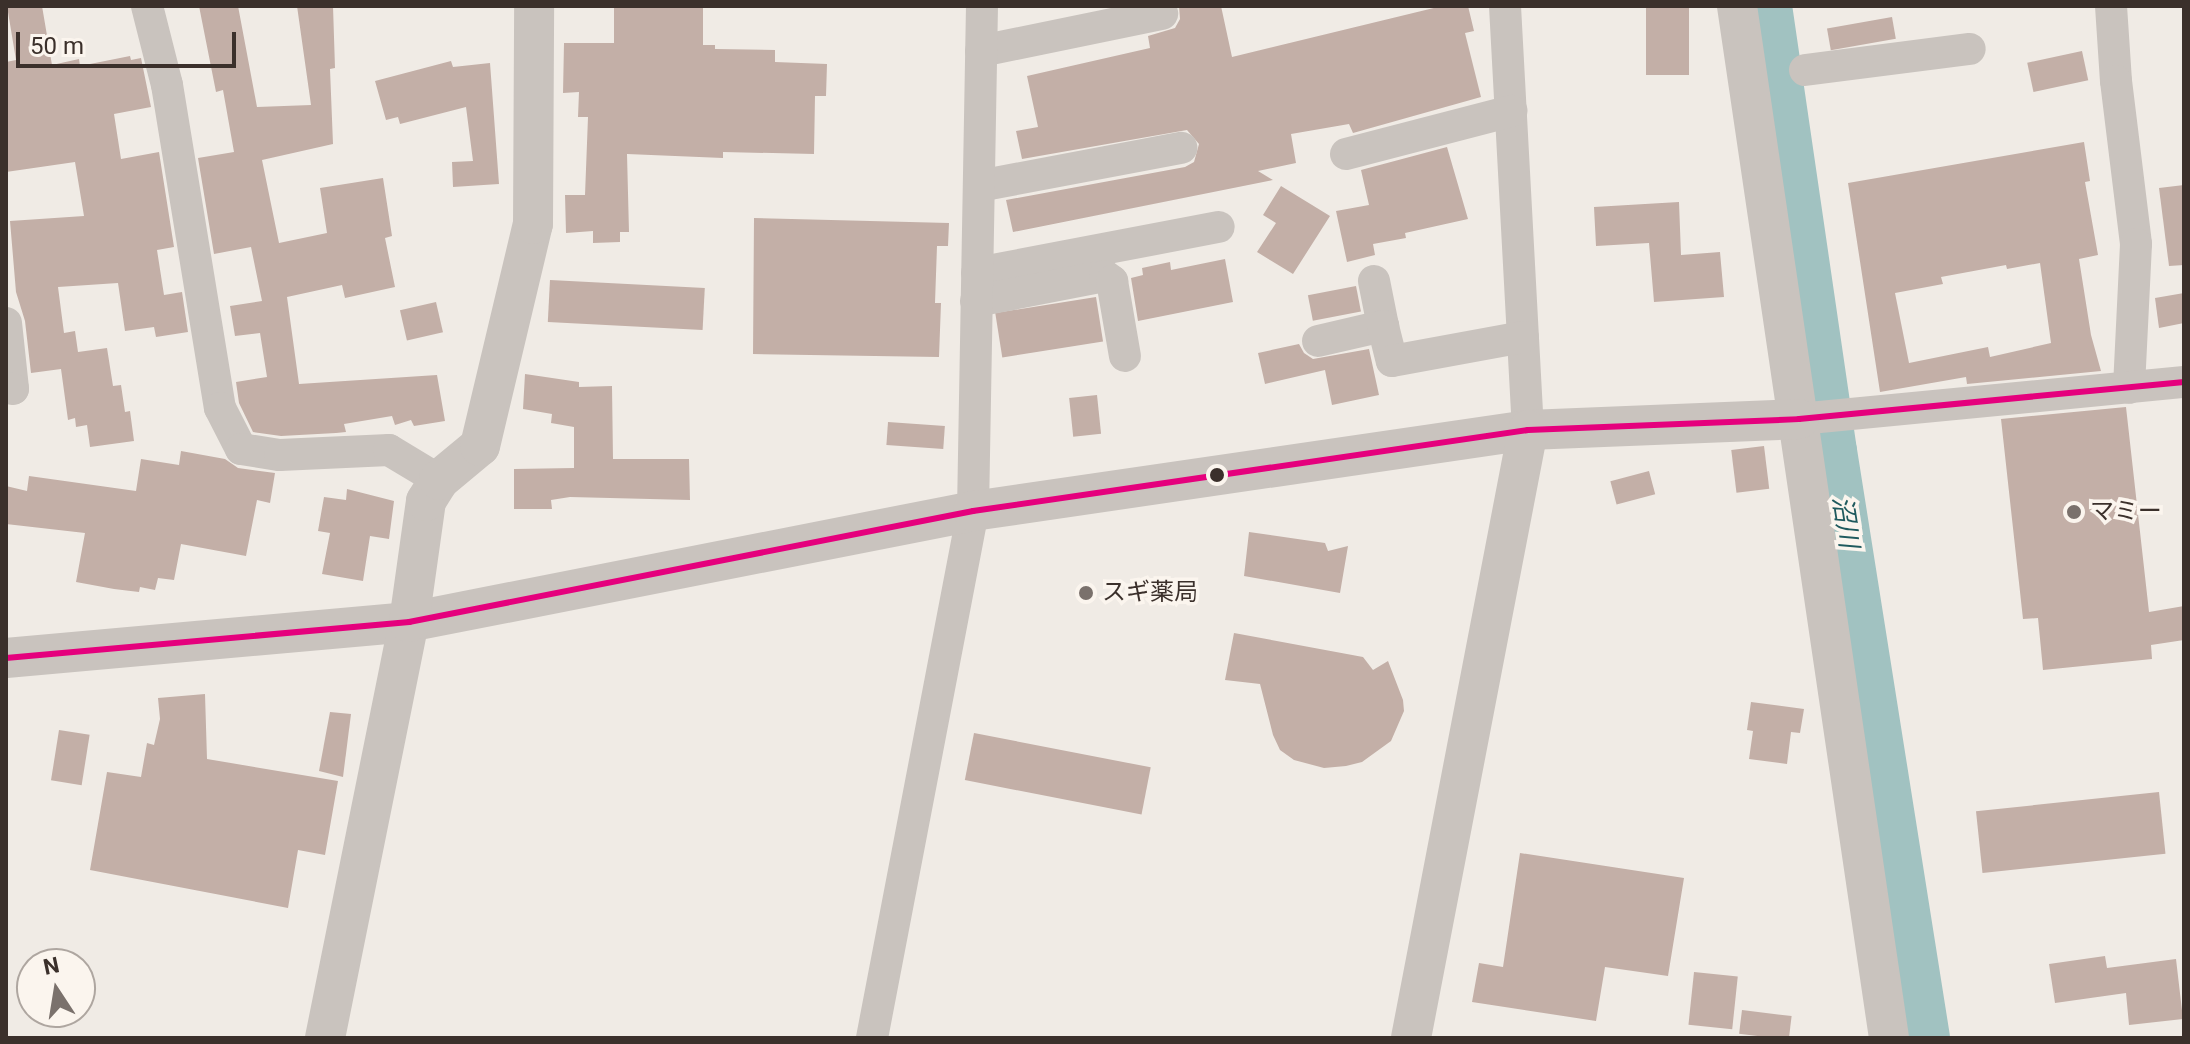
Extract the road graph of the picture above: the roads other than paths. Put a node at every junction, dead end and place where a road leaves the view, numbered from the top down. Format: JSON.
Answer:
{"nodes":[{"id":1,"x":147,"y":6,"type":"edge"},
{"id":2,"x":534,"y":6,"type":"edge"},
{"id":3,"x":982,"y":6,"type":"edge"},
{"id":4,"x":1505,"y":6,"type":"edge"},
{"id":5,"x":1737,"y":6,"type":"edge"},
{"id":6,"x":2111,"y":6,"type":"edge"},
{"id":7,"x":1162,"y":14,"type":"dead end"},
{"id":8,"x":1970,"y":49,"type":"dead end"},
{"id":9,"x":981,"y":51,"type":"junction"},
{"id":10,"x":1805,"y":70,"type":"dead end"},
{"id":11,"x":1511,"y":111,"type":"junction"},
{"id":12,"x":1181,"y":148,"type":"dead end"},
{"id":13,"x":1346,"y":154,"type":"dead end"},
{"id":14,"x":979,"y":186,"type":"junction"},
{"id":15,"x":1219,"y":227,"type":"dead end"},
{"id":16,"x":1374,"y":281,"type":"dead end"},
{"id":17,"x":977,"y":287,"type":"junction"},
{"id":18,"x":6,"y":323,"type":"edge"},
{"id":19,"x":1383,"y":326,"type":"junction"},
{"id":20,"x":1523,"y":337,"type":"junction"},
{"id":21,"x":1318,"y":341,"type":"dead end"},
{"id":22,"x":1125,"y":356,"type":"dead end"},
{"id":23,"x":2184,"y":382,"type":"edge"},
{"id":24,"x":6,"y":388,"type":"edge"},
{"id":25,"x":2129,"y":388,"type":"junction"},
{"id":26,"x":1799,"y":419,"type":"junction"},
{"id":27,"x":1528,"y":430,"type":"junction"},
{"id":28,"x":439,"y":480,"type":"junction"},
{"id":29,"x":973,"y":511,"type":"junction"},
{"id":30,"x":409,"y":622,"type":"junction"},
{"id":31,"x":6,"y":658,"type":"edge"},
{"id":32,"x":325,"y":1038,"type":"edge"},
{"id":33,"x":872,"y":1038,"type":"edge"},
{"id":34,"x":1411,"y":1038,"type":"edge"},
{"id":35,"x":1889,"y":1038,"type":"edge"}],
"edges":[{"from":1,"to":28,"type":"street"},
{"from":2,"to":28,"type":"street"},
{"from":3,"to":9,"type":"street"},
{"from":4,"to":11,"type":"street"},
{"from":5,"to":26,"type":"street"},
{"from":6,"to":25,"type":"street"},
{"from":7,"to":9,"type":"street"},
{"from":8,"to":10,"type":"street"},
{"from":9,"to":14,"type":"street"},
{"from":11,"to":13,"type":"street"},
{"from":11,"to":20,"type":"street"},
{"from":12,"to":14,"type":"street"},
{"from":14,"to":17,"type":"street"},
{"from":15,"to":17,"type":"street"},
{"from":16,"to":19,"type":"street"},
{"from":17,"to":22,"type":"street"},
{"from":17,"to":29,"type":"street"},
{"from":18,"to":24,"type":"street"},
{"from":19,"to":20,"type":"street"},
{"from":19,"to":21,"type":"street"},
{"from":20,"to":27,"type":"street"},
{"from":23,"to":25,"type":"street"},
{"from":25,"to":26,"type":"street"},
{"from":26,"to":27,"type":"street"},
{"from":26,"to":35,"type":"street"},
{"from":27,"to":29,"type":"street"},
{"from":27,"to":34,"type":"street"},
{"from":28,"to":30,"type":"street"},
{"from":29,"to":30,"type":"street"},
{"from":29,"to":33,"type":"street"},
{"from":30,"to":31,"type":"street"},
{"from":30,"to":32,"type":"street"}]}
